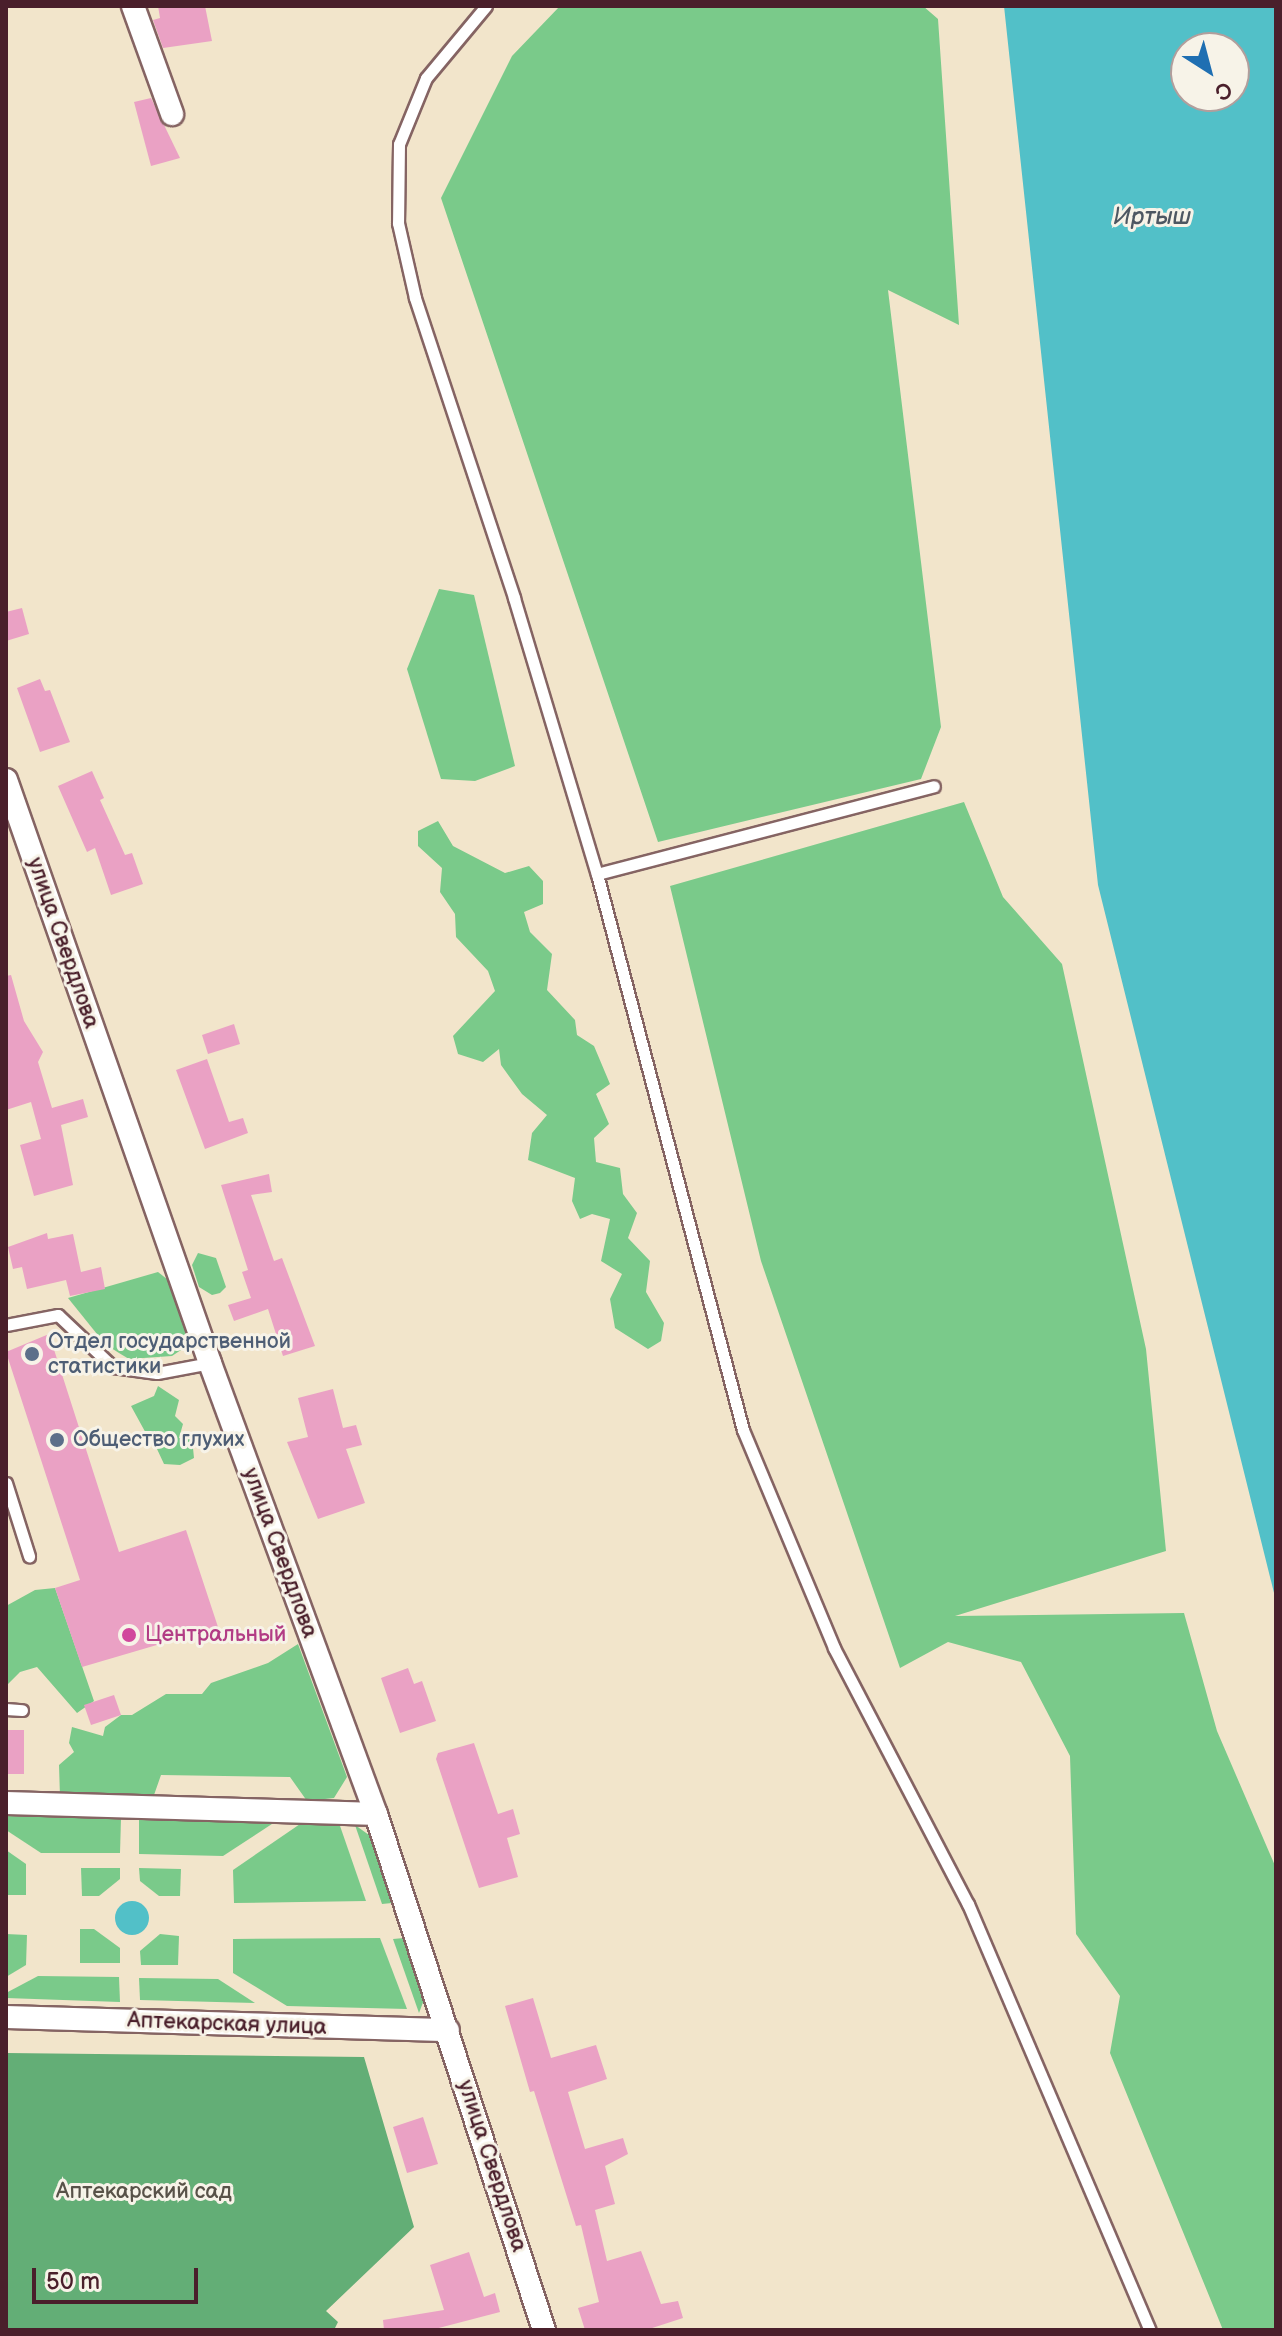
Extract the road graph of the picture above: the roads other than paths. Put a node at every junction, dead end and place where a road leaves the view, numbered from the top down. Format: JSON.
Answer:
{"nodes":[{"id":1,"x":133,"y":6,"type":"edge"},
{"id":2,"x":486,"y":6,"type":"edge"},
{"id":3,"x":172,"y":114,"type":"dead end"},
{"id":4,"x":6,"y":780,"type":"edge"},
{"id":5,"x":934,"y":786,"type":"dead end"},
{"id":6,"x":597,"y":874,"type":"junction"},
{"id":7,"x":6,"y":1325,"type":"edge"},
{"id":8,"x":210,"y":1363,"type":"junction"},
{"id":9,"x":6,"y":1483,"type":"edge"},
{"id":10,"x":29,"y":1556,"type":"dead end"},
{"id":11,"x":6,"y":1709,"type":"edge"},
{"id":12,"x":22,"y":1710,"type":"dead end"},
{"id":13,"x":6,"y":1803,"type":"edge"},
{"id":14,"x":376,"y":1814,"type":"junction"},
{"id":15,"x":6,"y":2017,"type":"edge"},
{"id":16,"x":448,"y":2030,"type":"junction"},
{"id":17,"x":544,"y":2330,"type":"edge"},
{"id":18,"x":1150,"y":2330,"type":"edge"}],
"edges":[{"from":1,"to":3,"type":"street"},
{"from":2,"to":6,"type":"lane"},
{"from":4,"to":8,"type":"street","name":"улица Свердлова"},
{"from":5,"to":6,"type":"lane"},
{"from":6,"to":18,"type":"lane"},
{"from":7,"to":8,"type":"lane"},
{"from":8,"to":14,"type":"street","name":"улица Свердлова"},
{"from":9,"to":10,"type":"lane"},
{"from":11,"to":12,"type":"lane"},
{"from":13,"to":14,"type":"street"},
{"from":14,"to":16,"type":"street","name":"улица Свердлова"},
{"from":15,"to":16,"type":"street","name":"Аптекарская улица"},
{"from":16,"to":17,"type":"street","name":"улица Свердлова"}]}
